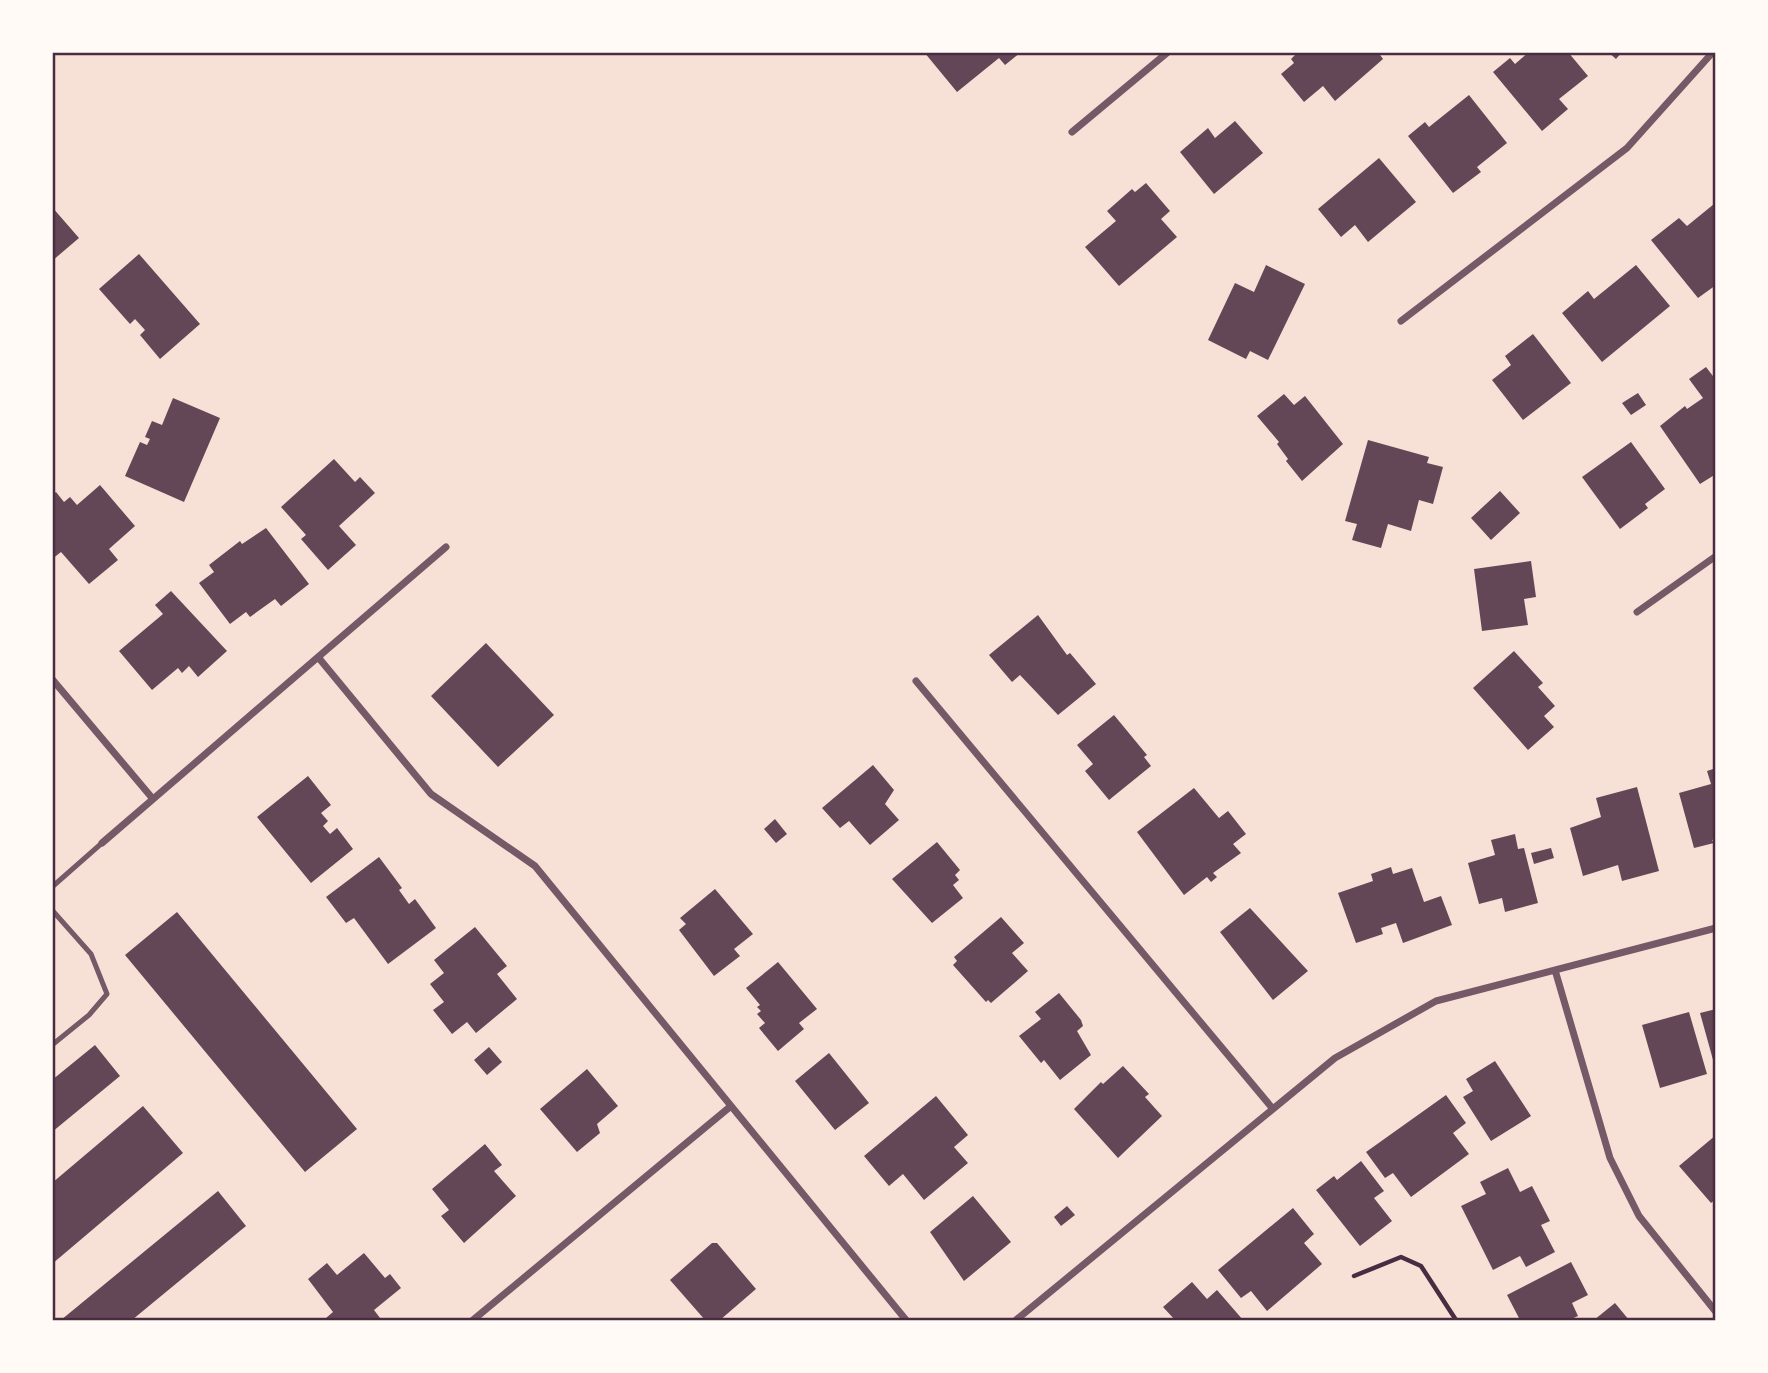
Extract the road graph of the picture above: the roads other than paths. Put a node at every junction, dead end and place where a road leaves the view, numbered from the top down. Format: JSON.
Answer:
{"nodes":[{"id":1,"x":1168,"y":52,"type":"edge"},
{"id":2,"x":1713,"y":52,"type":"edge"},
{"id":3,"x":1072,"y":132,"type":"dead end"},
{"id":4,"x":1401,"y":321,"type":"dead end"},
{"id":5,"x":446,"y":547,"type":"dead end"},
{"id":6,"x":1716,"y":556,"type":"edge"},
{"id":7,"x":1637,"y":612,"type":"dead end"},
{"id":8,"x":318,"y":657,"type":"junction"},
{"id":9,"x":52,"y":679,"type":"edge"},
{"id":10,"x":916,"y":681,"type":"dead end"},
{"id":11,"x":153,"y":799,"type":"junction"},
{"id":12,"x":102,"y":843,"type":"joint"},
{"id":13,"x":52,"y":887,"type":"edge"},
{"id":14,"x":52,"y":910,"type":"edge"},
{"id":15,"x":1716,"y":928,"type":"edge"},
{"id":16,"x":1555,"y":970,"type":"junction"},
{"id":17,"x":52,"y":1045,"type":"edge"},
{"id":18,"x":731,"y":1106,"type":"junction"},
{"id":19,"x":1273,"y":1109,"type":"junction"},
{"id":20,"x":1716,"y":1311,"type":"edge"},
{"id":21,"x":473,"y":1321,"type":"edge"},
{"id":22,"x":906,"y":1321,"type":"edge"},
{"id":23,"x":1016,"y":1321,"type":"edge"}],
"edges":[{"from":1,"to":3,"type":"street"},
{"from":2,"to":4,"type":"street"},
{"from":5,"to":8,"type":"street"},
{"from":6,"to":7,"type":"street"},
{"from":8,"to":11,"type":"street"},
{"from":8,"to":18,"type":"street"},
{"from":9,"to":11,"type":"street"},
{"from":10,"to":19,"type":"street"},
{"from":11,"to":12,"type":"street"},
{"from":12,"to":13,"type":"lane"},
{"from":14,"to":17,"type":"lane"},
{"from":15,"to":16,"type":"street"},
{"from":16,"to":19,"type":"street"},
{"from":16,"to":20,"type":"street"},
{"from":18,"to":21,"type":"street"},
{"from":18,"to":22,"type":"street"},
{"from":19,"to":23,"type":"street"}]}
